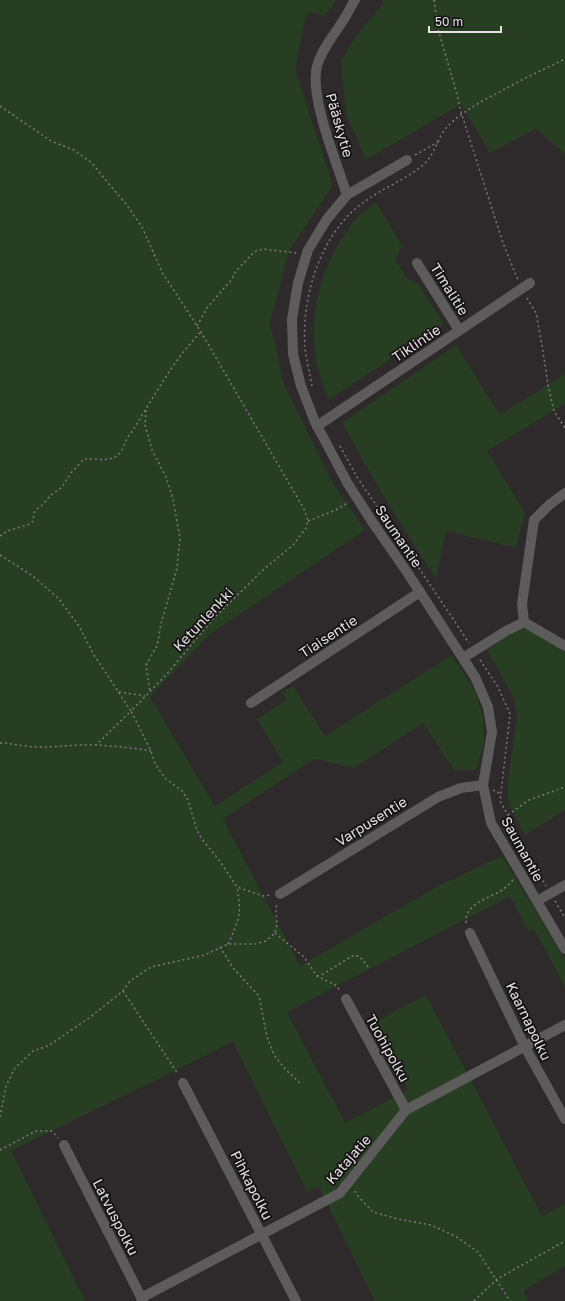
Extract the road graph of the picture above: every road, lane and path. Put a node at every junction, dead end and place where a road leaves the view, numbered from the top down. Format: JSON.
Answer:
{"nodes":[{"id":1,"x":355,"y":0,"type":"edge"},
{"id":2,"x":434,"y":0,"type":"edge"},
{"id":3,"x":565,"y":60,"type":"edge"},
{"id":4,"x":0,"y":106,"type":"edge"},
{"id":5,"x":462,"y":115,"type":"junction"},
{"id":6,"x":439,"y":141,"type":"junction"},
{"id":7,"x":407,"y":160,"type":"joint"},
{"id":8,"x":347,"y":195,"type":"junction"},
{"id":9,"x":307,"y":253,"type":"junction"},
{"id":10,"x":417,"y":263,"type":"dead end"},
{"id":11,"x":526,"y":286,"type":"junction"},
{"id":12,"x":197,"y":326,"type":"junction"},
{"id":13,"x":459,"y":330,"type":"junction"},
{"id":14,"x":201,"y":332,"type":"junction"},
{"id":15,"x":313,"y":389,"type":"dead end"},
{"id":16,"x":146,"y":408,"type":"junction"},
{"id":17,"x":317,"y":426,"type":"junction"},
{"id":18,"x":565,"y":428,"type":"edge"},
{"id":19,"x":340,"y":445,"type":"dead end"},
{"id":20,"x":565,"y":493,"type":"edge"},
{"id":21,"x":356,"y":497,"type":"junction"},
{"id":22,"x":308,"y":522,"type":"junction"},
{"id":23,"x":0,"y":536,"type":"edge"},
{"id":24,"x":0,"y":555,"type":"edge"},
{"id":25,"x":420,"y":592,"type":"junction"},
{"id":26,"x":524,"y":622,"type":"junction"},
{"id":27,"x":565,"y":646,"type":"edge"},
{"id":28,"x":473,"y":651,"type":"junction"},
{"id":29,"x":463,"y":658,"type":"junction"},
{"id":30,"x":119,"y":692,"type":"junction"},
{"id":31,"x":150,"y":692,"type":"junction"},
{"id":32,"x":146,"y":696,"type":"junction"},
{"id":33,"x":251,"y":703,"type":"dead end"},
{"id":34,"x":131,"y":711,"type":"junction"},
{"id":35,"x":0,"y":743,"type":"edge"},
{"id":36,"x":96,"y":745,"type":"junction"},
{"id":37,"x":151,"y":751,"type":"junction"},
{"id":38,"x":483,"y":785,"type":"junction"},
{"id":39,"x":565,"y":787,"type":"edge"},
{"id":40,"x":508,"y":815,"type":"junction"},
{"id":41,"x":520,"y":872,"type":"junction"},
{"id":42,"x":565,"y":885,"type":"edge"},
{"id":43,"x":237,"y":887,"type":"junction"},
{"id":44,"x":280,"y":894,"type":"junction"},
{"id":45,"x":550,"y":894,"type":"junction"},
{"id":46,"x":536,"y":901,"type":"junction"},
{"id":47,"x":565,"y":918,"type":"edge"},
{"id":48,"x":470,"y":932,"type":"joint"},
{"id":49,"x":275,"y":933,"type":"junction"},
{"id":50,"x":228,"y":944,"type":"junction"},
{"id":51,"x":220,"y":947,"type":"junction"},
{"id":52,"x":565,"y":949,"type":"edge"},
{"id":53,"x":370,"y":969,"type":"dead end"},
{"id":54,"x":317,"y":976,"type":"junction"},
{"id":55,"x":123,"y":991,"type":"junction"},
{"id":56,"x":346,"y":999,"type":"joint"},
{"id":57,"x":565,"y":1025,"type":"edge"},
{"id":58,"x":525,"y":1047,"type":"junction"},
{"id":59,"x":183,"y":1083,"type":"joint"},
{"id":60,"x":301,"y":1084,"type":"dead end"},
{"id":61,"x":406,"y":1110,"type":"junction"},
{"id":62,"x":0,"y":1117,"type":"edge"},
{"id":63,"x":565,"y":1119,"type":"edge"},
{"id":64,"x":64,"y":1145,"type":"joint"},
{"id":65,"x":0,"y":1150,"type":"edge"},
{"id":66,"x":350,"y":1180,"type":"junction"},
{"id":67,"x":262,"y":1234,"type":"junction"},
{"id":68,"x":565,"y":1241,"type":"edge"},
{"id":69,"x":497,"y":1279,"type":"junction"},
{"id":70,"x":142,"y":1300,"type":"edge"},
{"id":71,"x":296,"y":1301,"type":"edge"},
{"id":72,"x":474,"y":1301,"type":"edge"},
{"id":73,"x":510,"y":1301,"type":"edge"}],
"edges":[{"from":1,"to":8,"type":"street","name":"Pääskytie"},
{"from":2,"to":5,"type":"path"},
{"from":3,"to":5,"type":"path"},
{"from":4,"to":12,"type":"path"},
{"from":5,"to":6,"type":"path"},
{"from":5,"to":11,"type":"path"},
{"from":6,"to":7,"type":"path"},
{"from":6,"to":15,"type":"path"},
{"from":7,"to":8,"type":"street","name":"Saumantie"},
{"from":8,"to":9,"type":"street","name":"Saumantie"},
{"from":9,"to":12,"type":"path"},
{"from":9,"to":17,"type":"street","name":"Saumantie"},
{"from":10,"to":13,"type":"street","name":"Timalitie"},
{"from":11,"to":13,"type":"street","name":"Tiklintie"},
{"from":11,"to":18,"type":"path"},
{"from":12,"to":14,"type":"path"},
{"from":13,"to":17,"type":"street","name":"Tiklintie"},
{"from":14,"to":16,"type":"path"},
{"from":14,"to":22,"type":"path"},
{"from":16,"to":23,"type":"path"},
{"from":16,"to":31,"type":"path"},
{"from":17,"to":21,"type":"street","name":"Saumantie"},
{"from":19,"to":28,"type":"path"},
{"from":20,"to":26,"type":"street"},
{"from":21,"to":22,"type":"path"},
{"from":21,"to":25,"type":"street","name":"Saumantie"},
{"from":22,"to":31,"type":"path","name":"Ketunlenkki"},
{"from":24,"to":30,"type":"path"},
{"from":25,"to":29,"type":"street","name":"Saumantie"},
{"from":25,"to":33,"type":"street","name":"Tiaisentie"},
{"from":26,"to":27,"type":"street"},
{"from":26,"to":28,"type":"street"},
{"from":28,"to":29,"type":"street"},
{"from":28,"to":40,"type":"path"},
{"from":29,"to":38,"type":"street","name":"Saumantie"},
{"from":30,"to":32,"type":"path"},
{"from":30,"to":34,"type":"path"},
{"from":31,"to":32,"type":"path","name":"Ketunlenkki"},
{"from":32,"to":34,"type":"path","name":"Ketunlenkki"},
{"from":34,"to":36,"type":"path","name":"Ketunlenkki"},
{"from":34,"to":37,"type":"path"},
{"from":35,"to":36,"type":"path"},
{"from":36,"to":37,"type":"path"},
{"from":37,"to":43,"type":"path"},
{"from":38,"to":41,"type":"street","name":"Saumantie"},
{"from":38,"to":44,"type":"street","name":"Varpusentie"},
{"from":39,"to":40,"type":"path"},
{"from":40,"to":45,"type":"path"},
{"from":41,"to":46,"type":"street","name":"Saumantie"},
{"from":41,"to":48,"type":"path"},
{"from":42,"to":45,"type":"street"},
{"from":43,"to":44,"type":"path"},
{"from":43,"to":50,"type":"path"},
{"from":44,"to":49,"type":"path"},
{"from":45,"to":46,"type":"street"},
{"from":45,"to":47,"type":"path"},
{"from":46,"to":52,"type":"street","name":"Saumantie"},
{"from":48,"to":58,"type":"street","name":"Kaarnapolku"},
{"from":49,"to":50,"type":"path"},
{"from":49,"to":54,"type":"path"},
{"from":50,"to":51,"type":"path"},
{"from":51,"to":55,"type":"path"},
{"from":51,"to":60,"type":"path"},
{"from":53,"to":54,"type":"path"},
{"from":54,"to":56,"type":"path"},
{"from":55,"to":59,"type":"path"},
{"from":55,"to":62,"type":"path"},
{"from":56,"to":61,"type":"street","name":"Tuohipolku"},
{"from":57,"to":58,"type":"street","name":"Katajatie"},
{"from":58,"to":61,"type":"street","name":"Katajatie"},
{"from":58,"to":63,"type":"street","name":"Kaarnapolku"},
{"from":59,"to":67,"type":"street","name":"Pihkapolku"},
{"from":61,"to":66,"type":"street","name":"Katajatie"},
{"from":64,"to":65,"type":"path"},
{"from":64,"to":70,"type":"street","name":"Latvuspolku"},
{"from":66,"to":67,"type":"street","name":"Katajatie"},
{"from":66,"to":69,"type":"path"},
{"from":67,"to":70,"type":"street","name":"Katajatie"},
{"from":67,"to":71,"type":"street","name":"Pihkapolku"},
{"from":68,"to":69,"type":"path"},
{"from":69,"to":72,"type":"path"},
{"from":69,"to":73,"type":"path"}]}
